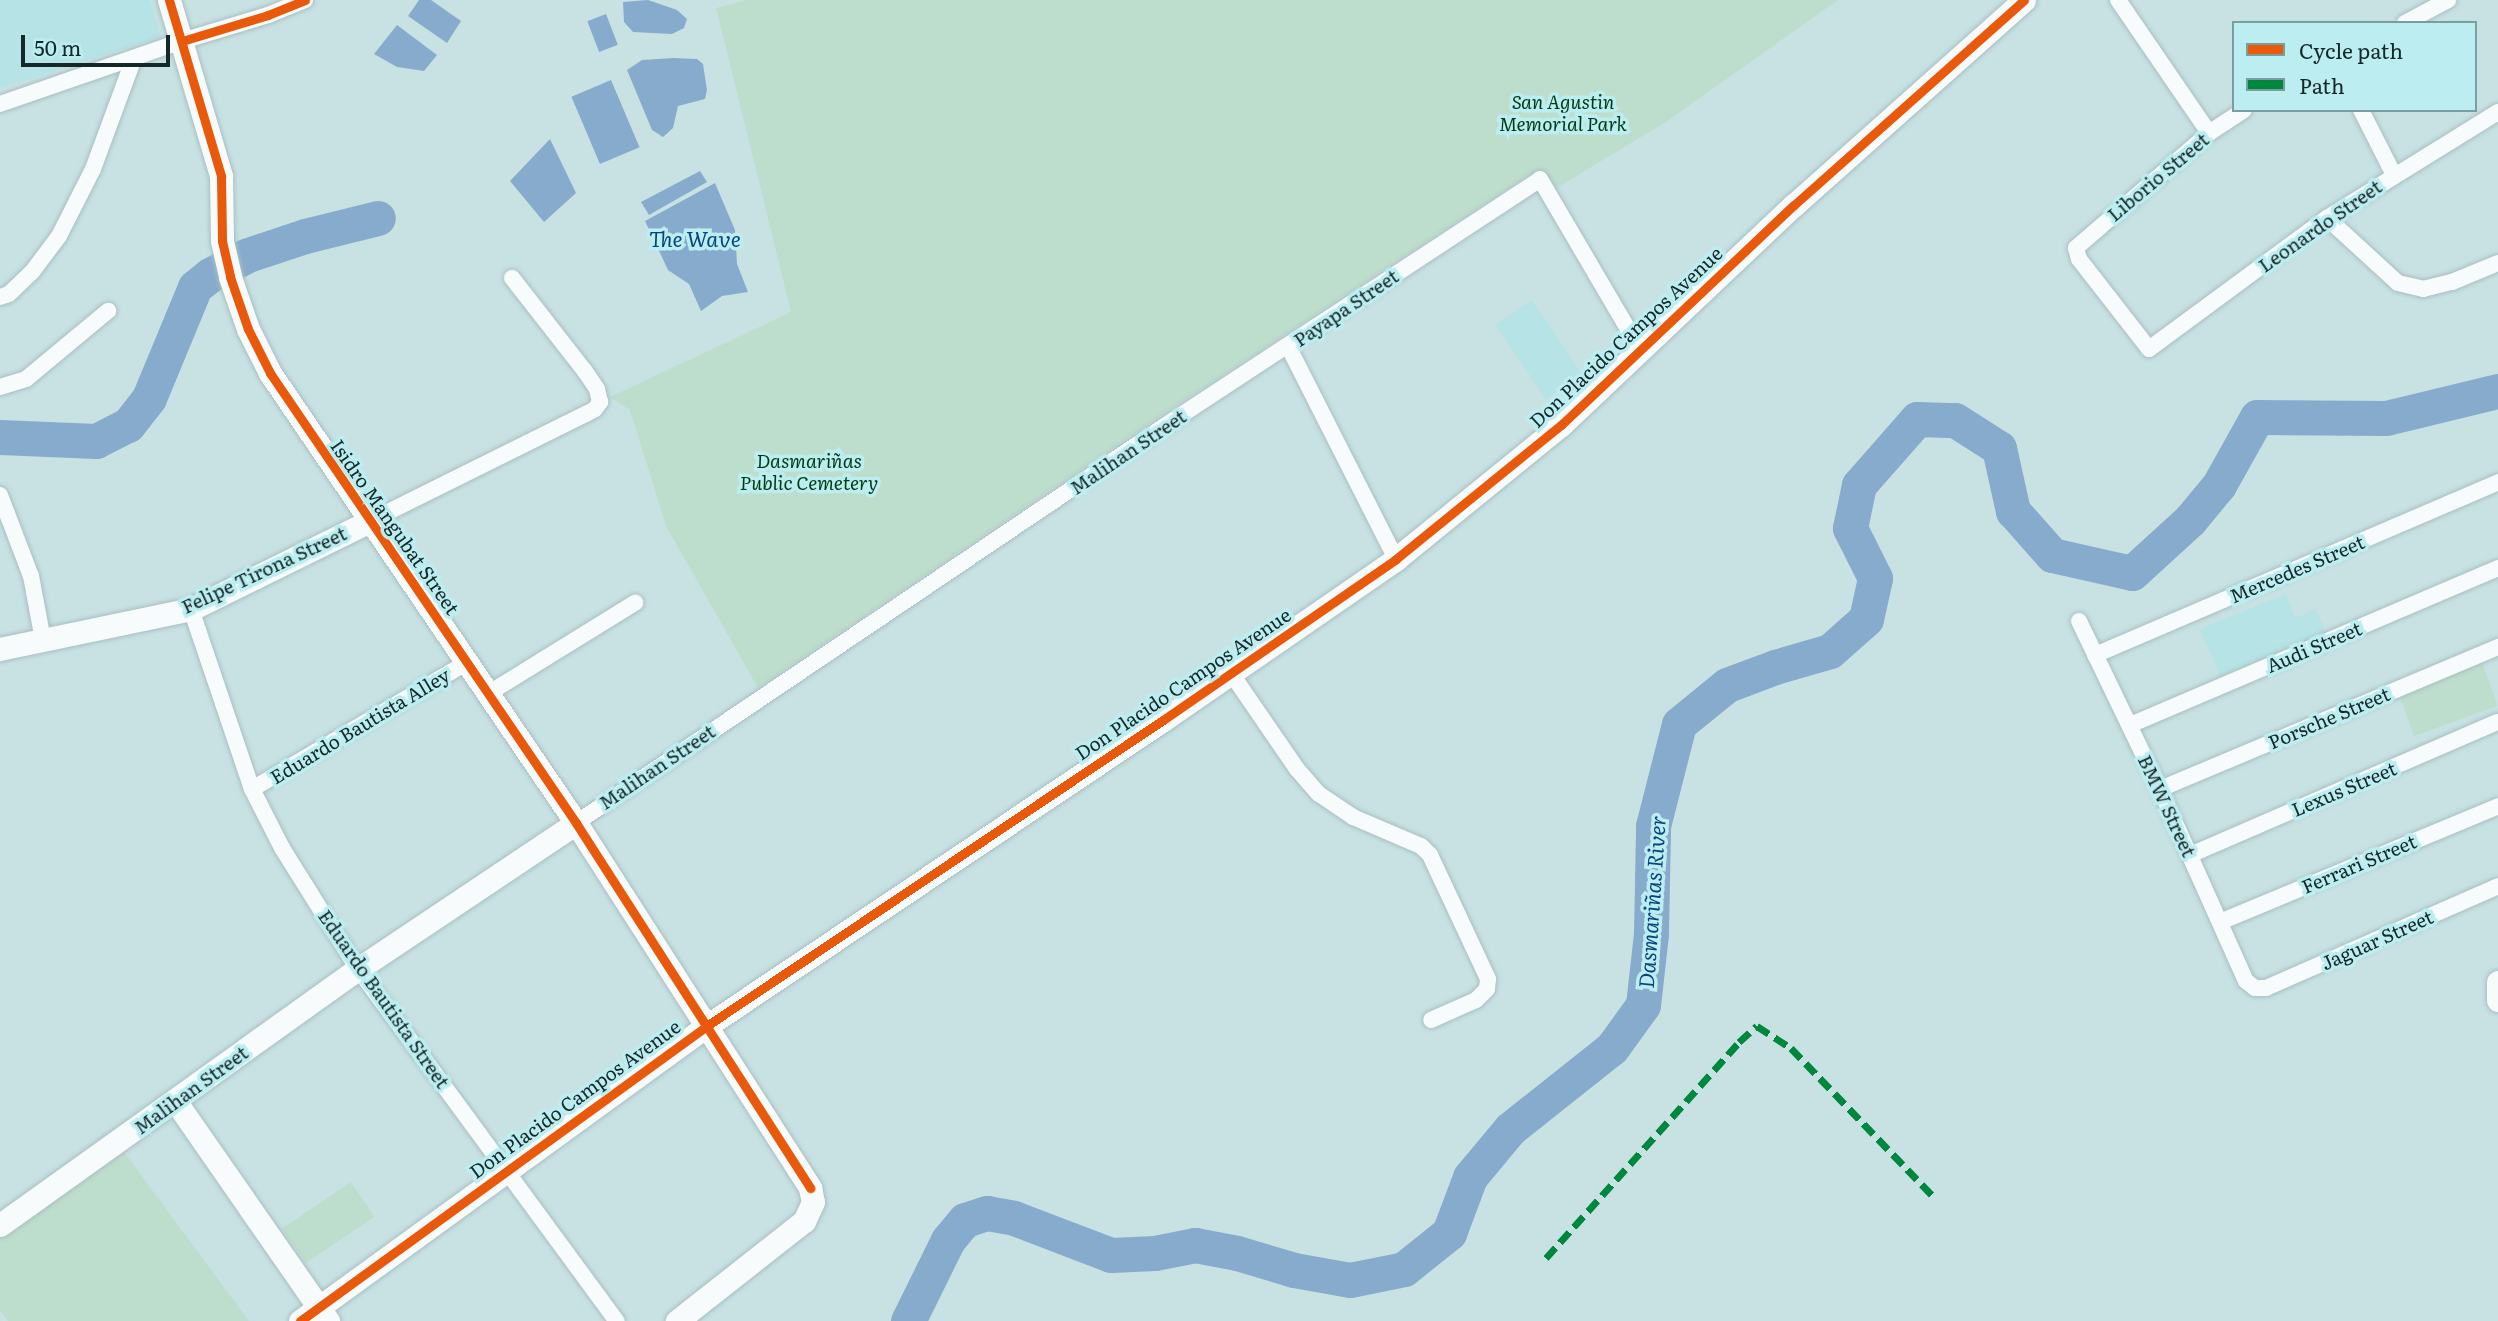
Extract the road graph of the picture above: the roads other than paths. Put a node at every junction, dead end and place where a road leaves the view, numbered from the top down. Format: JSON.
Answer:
{"nodes":[{"id":1,"x":169,"y":0,"type":"edge"},
{"id":2,"x":305,"y":0,"type":"edge"},
{"id":3,"x":2024,"y":0,"type":"edge"},
{"id":4,"x":2118,"y":0,"type":"edge"},
{"id":5,"x":2448,"y":0,"type":"edge"},
{"id":6,"x":2408,"y":21,"type":"edge"},
{"id":7,"x":182,"y":41,"type":"junction"},
{"id":8,"x":134,"y":58,"type":"junction"},
{"id":9,"x":0,"y":104,"type":"edge"},
{"id":10,"x":2241,"y":112,"type":"edge"},
{"id":11,"x":2362,"y":112,"type":"edge"},
{"id":12,"x":2498,"y":112,"type":"edge"},
{"id":13,"x":2209,"y":134,"type":"junction"},
{"id":14,"x":2394,"y":175,"type":"junction"},
{"id":15,"x":2327,"y":218,"type":"junction"},
{"id":16,"x":2498,"y":263,"type":"edge"},
{"id":17,"x":512,"y":278,"type":"dead end"},
{"id":18,"x":0,"y":297,"type":"edge"},
{"id":19,"x":108,"y":311,"type":"dead end"},
{"id":20,"x":1288,"y":346,"type":"junction"},
{"id":21,"x":1642,"y":347,"type":"junction"},
{"id":22,"x":2148,"y":349,"type":"joint"},
{"id":23,"x":0,"y":387,"type":"edge"},
{"id":24,"x":2498,"y":482,"type":"edge"},
{"id":25,"x":0,"y":495,"type":"edge"},
{"id":26,"x":372,"y":520,"type":"junction"},
{"id":27,"x":1396,"y":559,"type":"junction"},
{"id":28,"x":2498,"y":568,"type":"edge"},
{"id":29,"x":635,"y":603,"type":"dead end"},
{"id":30,"x":191,"y":608,"type":"junction"},
{"id":31,"x":2079,"y":621,"type":"dead end"},
{"id":32,"x":43,"y":640,"type":"junction"},
{"id":33,"x":2498,"y":647,"type":"edge"},
{"id":34,"x":0,"y":649,"type":"edge"},
{"id":35,"x":2095,"y":655,"type":"junction"},
{"id":36,"x":468,"y":662,"type":"junction"},
{"id":37,"x":1231,"y":673,"type":"junction"},
{"id":38,"x":489,"y":693,"type":"junction"},
{"id":39,"x":2498,"y":722,"type":"edge"},
{"id":40,"x":2130,"y":725,"type":"junction"},
{"id":41,"x":253,"y":789,"type":"junction"},
{"id":42,"x":2160,"y":789,"type":"junction"},
{"id":43,"x":2498,"y":806,"type":"edge"},
{"id":44,"x":576,"y":822,"type":"junction"},
{"id":45,"x":2190,"y":855,"type":"junction"},
{"id":46,"x":2498,"y":886,"type":"edge"},
{"id":47,"x":2220,"y":922,"type":"junction"},
{"id":48,"x":358,"y":968,"type":"junction"},
{"id":49,"x":2498,"y":982,"type":"edge"},
{"id":50,"x":2255,"y":988,"type":"joint"},
{"id":51,"x":2498,"y":1000,"type":"edge"},
{"id":52,"x":1431,"y":1020,"type":"dead end"},
{"id":53,"x":708,"y":1025,"type":"junction"},
{"id":54,"x":176,"y":1102,"type":"junction"},
{"id":55,"x":507,"y":1169,"type":"junction"},
{"id":56,"x":0,"y":1225,"type":"edge"},
{"id":57,"x":315,"y":1317,"type":"edge"},
{"id":58,"x":617,"y":1321,"type":"edge"},
{"id":59,"x":677,"y":1321,"type":"edge"}],
"edges":[{"from":1,"to":7,"type":"street","name":"Isidro Mangubat Street"},
{"from":2,"to":7,"type":"street"},
{"from":3,"to":21,"type":"street","name":"Don Placido Campos Avenue"},
{"from":4,"to":13,"type":"street"},
{"from":5,"to":6,"type":"street"},
{"from":7,"to":8,"type":"street"},
{"from":7,"to":26,"type":"street","name":"Isidro Mangubat Street"},
{"from":8,"to":9,"type":"street"},
{"from":8,"to":18,"type":"street"},
{"from":10,"to":13,"type":"street","name":"Liborio Street"},
{"from":11,"to":14,"type":"street"},
{"from":12,"to":14,"type":"street","name":"Leonardo Street"},
{"from":13,"to":22,"type":"street","name":"Liborio Street"},
{"from":14,"to":15,"type":"street","name":"Leonardo Street"},
{"from":15,"to":16,"type":"street"},
{"from":15,"to":22,"type":"street","name":"Leonardo Street"},
{"from":17,"to":26,"type":"street","name":"Felipe Tirona Street"},
{"from":19,"to":23,"type":"street"},
{"from":20,"to":21,"type":"street","name":"Payapa Street"},
{"from":20,"to":27,"type":"street","name":"Payapa Street"},
{"from":20,"to":44,"type":"street","name":"Malihan Street"},
{"from":21,"to":27,"type":"street","name":"Don Placido Campos Avenue"},
{"from":24,"to":35,"type":"street","name":"Mercedes Street"},
{"from":25,"to":32,"type":"street"},
{"from":26,"to":30,"type":"street","name":"Felipe Tirona Street"},
{"from":26,"to":36,"type":"street","name":"Isidro Mangubat Street"},
{"from":27,"to":37,"type":"street","name":"Don Placido Campos Avenue"},
{"from":28,"to":40,"type":"street","name":"Audi Street"},
{"from":29,"to":38,"type":"street"},
{"from":30,"to":32,"type":"street","name":"Felipe Tirona Street"},
{"from":30,"to":41,"type":"street","name":"Eduardo Bautista Street"},
{"from":31,"to":35,"type":"street","name":"BMW Street"},
{"from":32,"to":34,"type":"street","name":"Felipe Tirona Street"},
{"from":33,"to":42,"type":"street","name":"Porsche Street"},
{"from":35,"to":40,"type":"street","name":"BMW Street"},
{"from":36,"to":38,"type":"street","name":"Isidro Mangubat Street"},
{"from":36,"to":41,"type":"street","name":"Eduardo Bautista Alley"},
{"from":37,"to":52,"type":"street"},
{"from":37,"to":53,"type":"street","name":"Don Placido Campos Avenue"},
{"from":38,"to":44,"type":"street","name":"Isidro Mangubat Street"},
{"from":39,"to":45,"type":"street","name":"Lexus Street"},
{"from":40,"to":42,"type":"street","name":"BMW Street"},
{"from":41,"to":48,"type":"street","name":"Eduardo Bautista Street"},
{"from":42,"to":45,"type":"street","name":"BMW Street"},
{"from":43,"to":47,"type":"street","name":"Ferrari Street"},
{"from":44,"to":48,"type":"street","name":"Malihan Street"},
{"from":44,"to":53,"type":"street","name":"Isidro Mangubat Street"},
{"from":45,"to":47,"type":"street","name":"BMW Street"},
{"from":46,"to":50,"type":"street","name":"Jaguar Street"},
{"from":47,"to":50,"type":"street","name":"BMW Street"},
{"from":48,"to":54,"type":"street","name":"Malihan Street"},
{"from":48,"to":55,"type":"street","name":"Eduardo Bautista Street"},
{"from":49,"to":51,"type":"street"},
{"from":53,"to":55,"type":"street","name":"Don Placido Campos Avenue"},
{"from":53,"to":59,"type":"street","name":"Isidro Mangubat Street"},
{"from":54,"to":56,"type":"street","name":"Malihan Street"},
{"from":54,"to":57,"type":"street"},
{"from":55,"to":57,"type":"street","name":"Don Placido Campos Avenue"},
{"from":55,"to":58,"type":"street","name":"Eduardo Bautista Street"}]}
